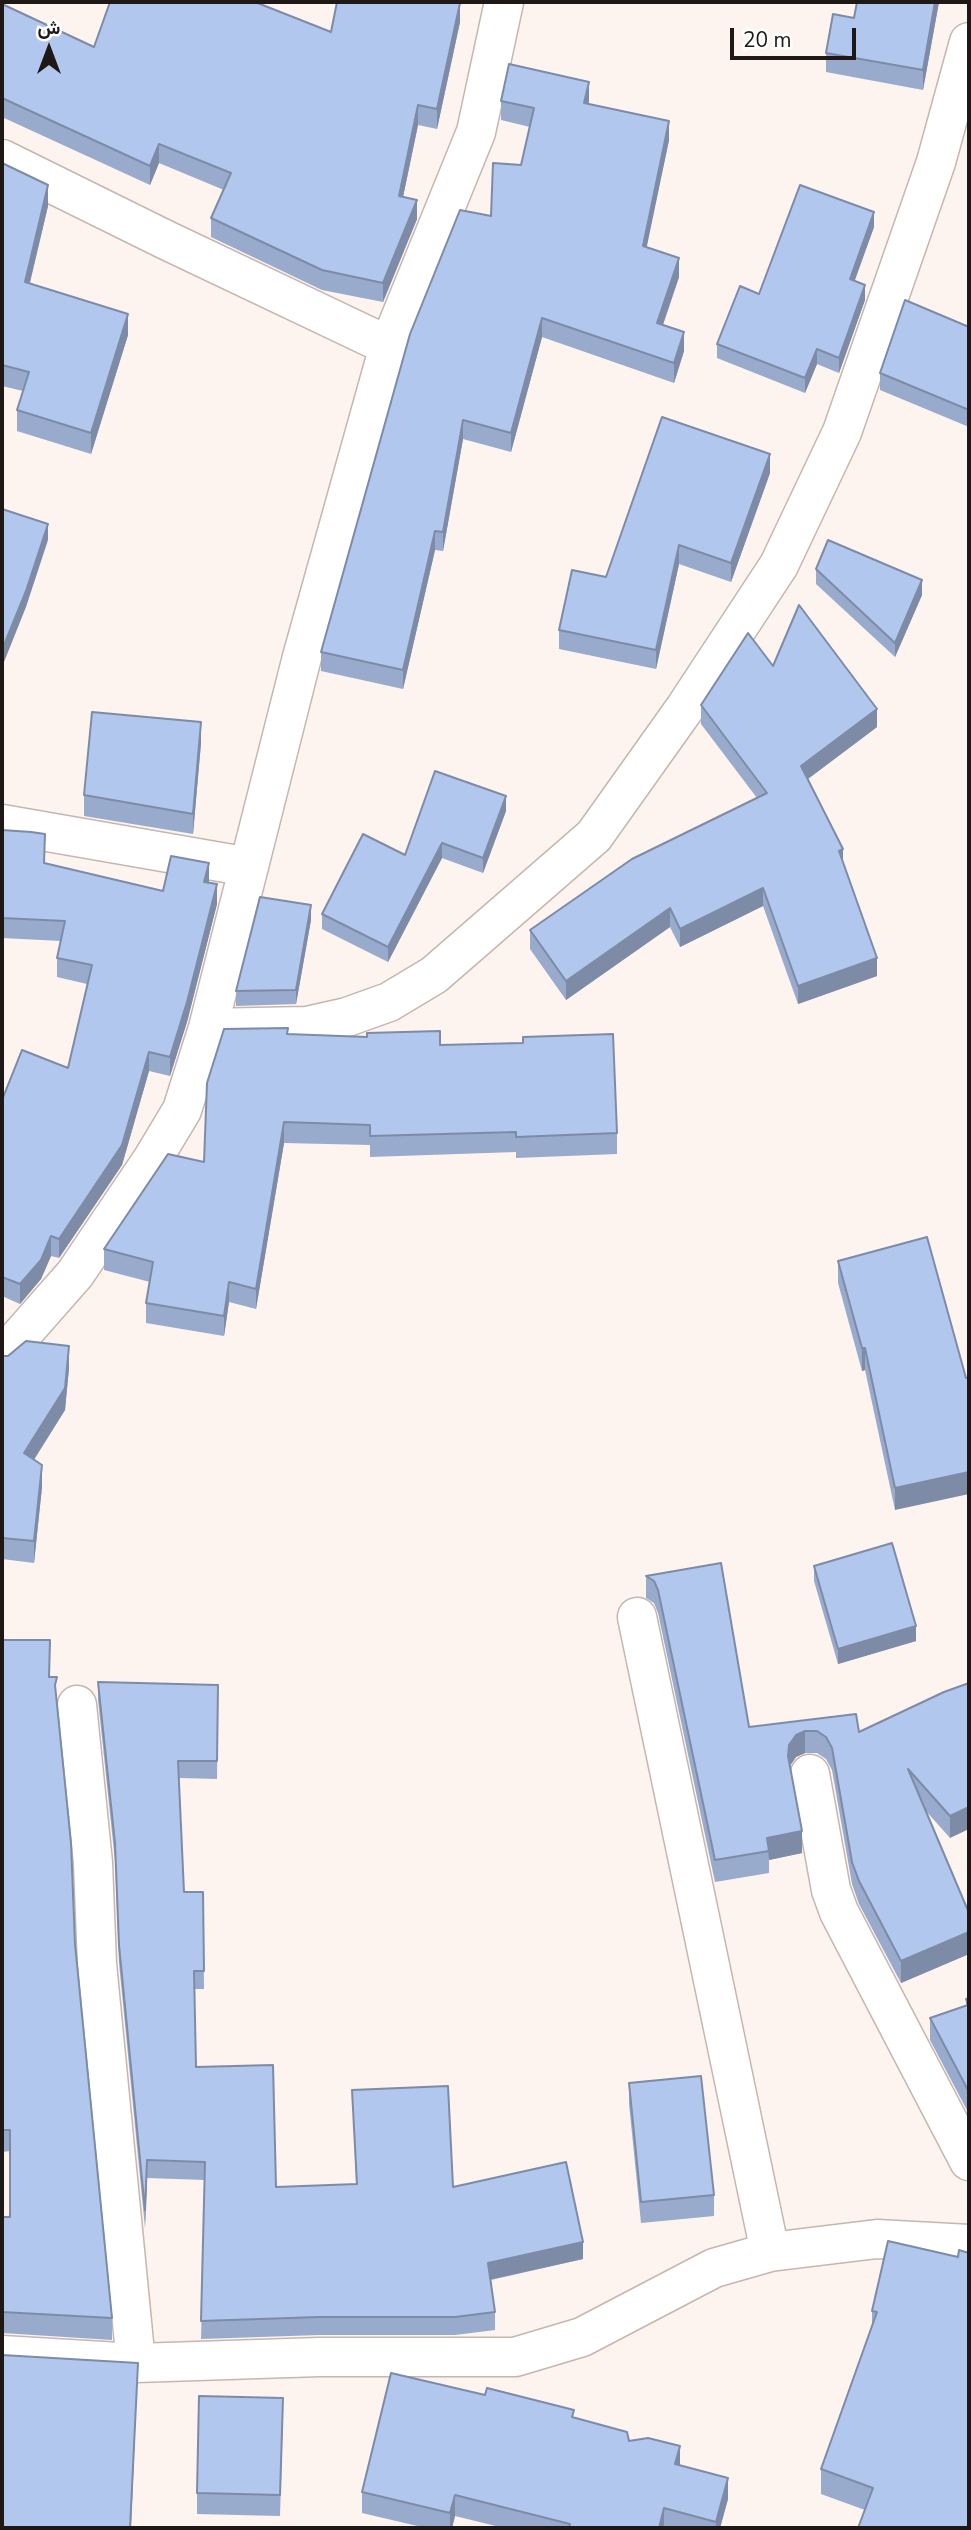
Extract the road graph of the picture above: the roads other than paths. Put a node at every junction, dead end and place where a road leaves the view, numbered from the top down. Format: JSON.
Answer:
{"nodes":[{"id":1,"x":504,"y":2,"type":"edge"},
{"id":2,"x":969,"y":42,"type":"edge"},
{"id":3,"x":2,"y":159,"type":"edge"},
{"id":4,"x":389,"y":346,"type":"junction"},
{"id":5,"x":2,"y":824,"type":"edge"},
{"id":6,"x":249,"y":867,"type":"junction"},
{"id":7,"x":208,"y":1028,"type":"junction"},
{"id":8,"x":2,"y":1357,"type":"edge"},
{"id":9,"x":637,"y":1617,"type":"dead end"},
{"id":10,"x":78,"y":1705,"type":"dead end"},
{"id":11,"x":810,"y":1774,"type":"dead end"},
{"id":12,"x":969,"y":2161,"type":"edge"},
{"id":13,"x":969,"y":2244,"type":"edge"},
{"id":14,"x":770,"y":2252,"type":"junction"},
{"id":15,"x":2,"y":2355,"type":"edge"},
{"id":16,"x":136,"y":2363,"type":"junction"}],
"edges":[{"from":1,"to":4,"type":"street"},
{"from":2,"to":7,"type":"street"},
{"from":3,"to":4,"type":"street"},
{"from":4,"to":6,"type":"street"},
{"from":5,"to":6,"type":"street"},
{"from":6,"to":7,"type":"street"},
{"from":7,"to":8,"type":"street"},
{"from":9,"to":14,"type":"street"},
{"from":10,"to":16,"type":"street"},
{"from":11,"to":12,"type":"street"},
{"from":13,"to":14,"type":"street"},
{"from":14,"to":16,"type":"street"},
{"from":15,"to":16,"type":"street"}]}
